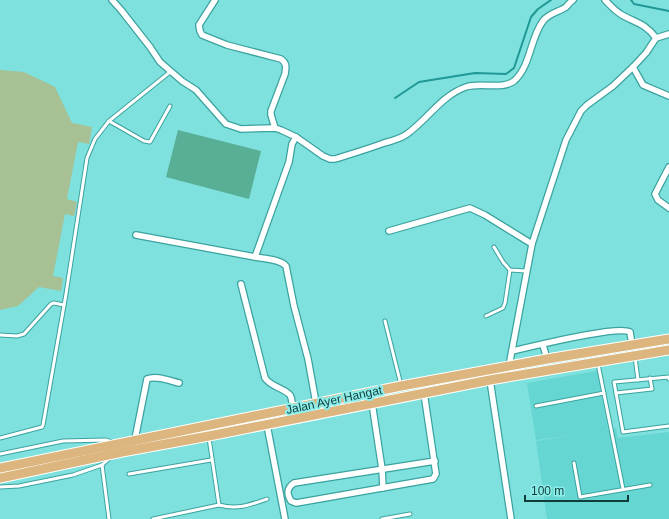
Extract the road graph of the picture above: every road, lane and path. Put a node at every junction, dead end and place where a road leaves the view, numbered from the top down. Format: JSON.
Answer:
{"nodes":[{"id":1,"x":112,"y":0,"type":"edge"},
{"id":2,"x":215,"y":0,"type":"edge"},
{"id":3,"x":572,"y":0,"type":"edge"},
{"id":4,"x":604,"y":0,"type":"edge"},
{"id":5,"x":669,"y":34,"type":"edge"},
{"id":6,"x":656,"y":38,"type":"junction"},
{"id":7,"x":633,"y":67,"type":"junction"},
{"id":8,"x":170,"y":72,"type":"junction"},
{"id":9,"x":669,"y":96,"type":"edge"},
{"id":10,"x":170,"y":106,"type":"dead end"},
{"id":11,"x":109,"y":121,"type":"junction"},
{"id":12,"x":275,"y":128,"type":"junction"},
{"id":13,"x":296,"y":137,"type":"junction"},
{"id":14,"x":669,"y":167,"type":"edge"},
{"id":15,"x":669,"y":208,"type":"edge"},
{"id":16,"x":389,"y":231,"type":"dead end"},
{"id":17,"x":136,"y":235,"type":"dead end"},
{"id":18,"x":532,"y":244,"type":"junction"},
{"id":19,"x":494,"y":246,"type":"dead end"},
{"id":20,"x":255,"y":257,"type":"junction"},
{"id":21,"x":510,"y":270,"type":"junction"},
{"id":22,"x":526,"y":271,"type":"junction"},
{"id":23,"x":241,"y":284,"type":"dead end"},
{"id":24,"x":64,"y":305,"type":"junction"},
{"id":25,"x":486,"y":316,"type":"dead end"},
{"id":26,"x":385,"y":321,"type":"dead end"},
{"id":27,"x":0,"y":335,"type":"edge"},
{"id":28,"x":669,"y":339,"type":"edge"},
{"id":29,"x":543,"y":345,"type":"junction"},
{"id":30,"x":632,"y":345,"type":"junction"},
{"id":31,"x":669,"y":350,"type":"edge"},
{"id":32,"x":512,"y":351,"type":"junction"},
{"id":33,"x":635,"y":356,"type":"junction"},
{"id":34,"x":547,"y":359,"type":"junction"},
{"id":35,"x":598,"y":362,"type":"junction"},
{"id":36,"x":509,"y":366,"type":"junction"},
{"id":37,"x":650,"y":378,"type":"junction"},
{"id":38,"x":669,"y":379,"type":"edge"},
{"id":39,"x":490,"y":380,"type":"junction"},
{"id":40,"x":638,"y":380,"type":"junction"},
{"id":41,"x":179,"y":383,"type":"dead end"},
{"id":42,"x":401,"y":386,"type":"junction"},
{"id":43,"x":424,"y":393,"type":"junction"},
{"id":44,"x":604,"y":393,"type":"junction"},
{"id":45,"x":616,"y":393,"type":"junction"},
{"id":46,"x":316,"y":403,"type":"junction"},
{"id":47,"x":372,"y":403,"type":"junction"},
{"id":48,"x":536,"y":406,"type":"dead end"},
{"id":49,"x":293,"y":408,"type":"junction"},
{"id":50,"x":267,"y":425,"type":"junction"},
{"id":51,"x":669,"y":426,"type":"edge"},
{"id":52,"x":209,"y":436,"type":"junction"},
{"id":53,"x":0,"y":438,"type":"edge"},
{"id":54,"x":135,"y":439,"type":"junction"},
{"id":55,"x":118,"y":443,"type":"junction"},
{"id":56,"x":122,"y":452,"type":"junction"},
{"id":57,"x":0,"y":454,"type":"edge"},
{"id":58,"x":211,"y":460,"type":"junction"},
{"id":59,"x":435,"y":462,"type":"junction"},
{"id":60,"x":574,"y":463,"type":"dead end"},
{"id":61,"x":102,"y":465,"type":"junction"},
{"id":62,"x":0,"y":468,"type":"edge"},
{"id":63,"x":382,"y":469,"type":"junction"},
{"id":64,"x":129,"y":474,"type":"dead end"},
{"id":65,"x":0,"y":478,"type":"edge"},
{"id":66,"x":650,"y":485,"type":"dead end"},
{"id":67,"x":0,"y":487,"type":"edge"},
{"id":68,"x":383,"y":488,"type":"junction"},
{"id":69,"x":623,"y":489,"type":"junction"},
{"id":70,"x":267,"y":500,"type":"dead end"},
{"id":71,"x":219,"y":505,"type":"junction"},
{"id":72,"x":410,"y":514,"type":"dead end"},
{"id":73,"x":109,"y":519,"type":"edge"},
{"id":74,"x":153,"y":519,"type":"edge"},
{"id":75,"x":286,"y":519,"type":"edge"},
{"id":76,"x":382,"y":519,"type":"edge"},
{"id":77,"x":511,"y":519,"type":"edge"}],
"edges":[{"from":1,"to":8,"type":"street"},
{"from":2,"to":12,"type":"street"},
{"from":3,"to":13,"type":"street"},
{"from":4,"to":6,"type":"street"},
{"from":5,"to":6,"type":"street"},
{"from":6,"to":7,"type":"street"},
{"from":7,"to":9,"type":"street"},
{"from":7,"to":18,"type":"street"},
{"from":8,"to":11,"type":"lane"},
{"from":8,"to":12,"type":"street"},
{"from":10,"to":11,"type":"lane"},
{"from":11,"to":24,"type":"lane"},
{"from":12,"to":13,"type":"street"},
{"from":13,"to":20,"type":"street"},
{"from":14,"to":15,"type":"street"},
{"from":16,"to":18,"type":"street"},
{"from":17,"to":20,"type":"street"},
{"from":18,"to":22,"type":"street"},
{"from":19,"to":21,"type":"lane"},
{"from":20,"to":46,"type":"street"},
{"from":21,"to":22,"type":"lane"},
{"from":21,"to":25,"type":"lane"},
{"from":22,"to":32,"type":"street"},
{"from":23,"to":49,"type":"street"},
{"from":24,"to":27,"type":"lane"},
{"from":24,"to":53,"type":"lane"},
{"from":26,"to":42,"type":"lane"},
{"from":28,"to":30,"type":"main road","name":"Jalan Ayer Hangat"},
{"from":29,"to":30,"type":"street"},
{"from":29,"to":32,"type":"street"},
{"from":29,"to":34,"type":"street"},
{"from":30,"to":34,"type":"main road","name":"Jalan Ayer Hangat"},
{"from":31,"to":33,"type":"main road","name":"Jalan Ayer Hangat"},
{"from":32,"to":36,"type":"street"},
{"from":33,"to":35,"type":"main road","name":"Jalan Ayer Hangat"},
{"from":33,"to":40,"type":"lane"},
{"from":34,"to":36,"type":"main road","name":"Jalan Ayer Hangat"},
{"from":35,"to":39,"type":"main road","name":"Jalan Ayer Hangat"},
{"from":35,"to":44,"type":"lane"},
{"from":36,"to":42,"type":"main road","name":"Jalan Ayer Hangat"},
{"from":37,"to":38,"type":"lane"},
{"from":37,"to":40,"type":"lane"},
{"from":37,"to":45,"type":"lane"},
{"from":39,"to":43,"type":"main road","name":"Jalan Ayer Hangat"},
{"from":39,"to":77,"type":"street"},
{"from":40,"to":45,"type":"lane"},
{"from":41,"to":54,"type":"street"},
{"from":42,"to":46,"type":"main road","name":"Jalan Ayer Hangat"},
{"from":43,"to":47,"type":"main road","name":"Jalan Ayer Hangat"},
{"from":43,"to":59,"type":"street"},
{"from":44,"to":48,"type":"lane"},
{"from":44,"to":69,"type":"lane"},
{"from":45,"to":51,"type":"lane"},
{"from":46,"to":49,"type":"main road","name":"Jalan Ayer Hangat"},
{"from":47,"to":50,"type":"main road","name":"Jalan Ayer Hangat"},
{"from":47,"to":63,"type":"street"},
{"from":49,"to":54,"type":"main road","name":"Jalan Ayer Hangat"},
{"from":50,"to":52,"type":"main road","name":"Jalan Ayer Hangat"},
{"from":50,"to":75,"type":"street"},
{"from":52,"to":56,"type":"main road","name":"Jalan Ayer Hangat"},
{"from":52,"to":58,"type":"lane"},
{"from":54,"to":55,"type":"main road","name":"Jalan Ayer Hangat"},
{"from":55,"to":57,"type":"lane"},
{"from":55,"to":62,"type":"main road","name":"Jalan Ayer Hangat"},
{"from":56,"to":61,"type":"lane"},
{"from":56,"to":65,"type":"main road","name":"Jalan Ayer Hangat"},
{"from":58,"to":64,"type":"lane"},
{"from":58,"to":71,"type":"lane"},
{"from":59,"to":63,"type":"street"},
{"from":59,"to":68,"type":"street"},
{"from":60,"to":69,"type":"lane"},
{"from":61,"to":67,"type":"lane"},
{"from":61,"to":73,"type":"lane"},
{"from":63,"to":68,"type":"street"},
{"from":63,"to":68,"type":"street"},
{"from":66,"to":69,"type":"lane"},
{"from":70,"to":71,"type":"lane"},
{"from":71,"to":74,"type":"lane"},
{"from":72,"to":76,"type":"lane"}]}
